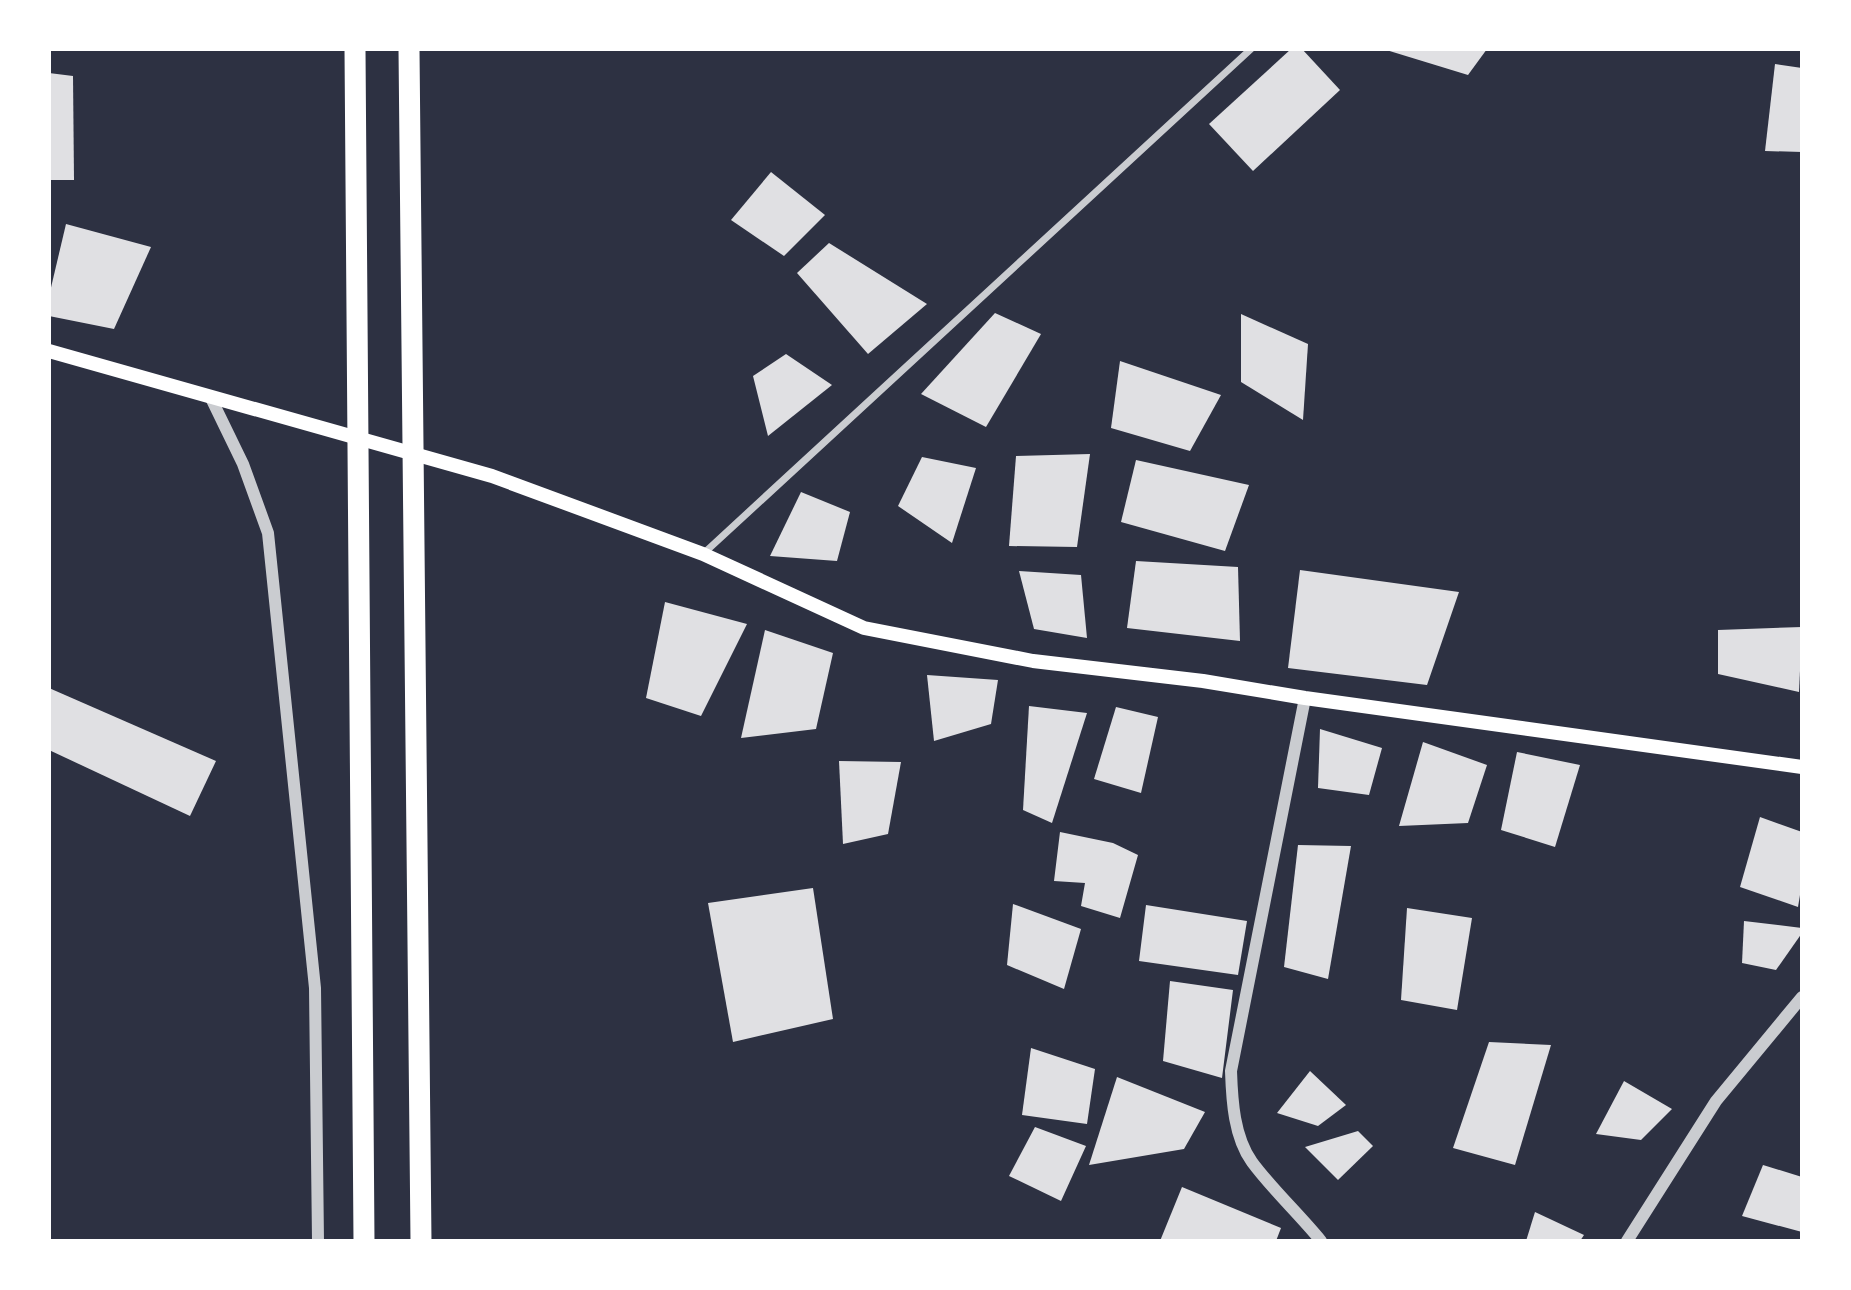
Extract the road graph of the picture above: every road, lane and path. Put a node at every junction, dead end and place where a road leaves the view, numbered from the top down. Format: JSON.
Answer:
{"nodes":[{"id":1,"x":355,"y":49,"type":"edge"},
{"id":2,"x":410,"y":49,"type":"edge"},
{"id":3,"x":1251,"y":49,"type":"edge"},
{"id":4,"x":49,"y":351,"type":"edge"},
{"id":5,"x":210,"y":396,"type":"junction"},
{"id":6,"x":702,"y":554,"type":"junction"},
{"id":7,"x":1305,"y":698,"type":"junction"},
{"id":8,"x":1802,"y":767,"type":"edge"},
{"id":9,"x":1802,"y":997,"type":"edge"},
{"id":10,"x":318,"y":1241,"type":"edge"},
{"id":11,"x":363,"y":1241,"type":"edge"},
{"id":12,"x":421,"y":1241,"type":"edge"},
{"id":13,"x":1321,"y":1241,"type":"edge"},
{"id":14,"x":1627,"y":1241,"type":"edge"}],
"edges":[{"from":1,"to":11,"type":"highway"},
{"from":2,"to":12,"type":"highway"},
{"from":3,"to":6,"type":"street"},
{"from":4,"to":5,"type":"main road"},
{"from":5,"to":6,"type":"main road"},
{"from":5,"to":10,"type":"street"},
{"from":6,"to":7,"type":"main road"},
{"from":7,"to":8,"type":"main road"},
{"from":7,"to":13,"type":"street"},
{"from":9,"to":14,"type":"street"}]}
